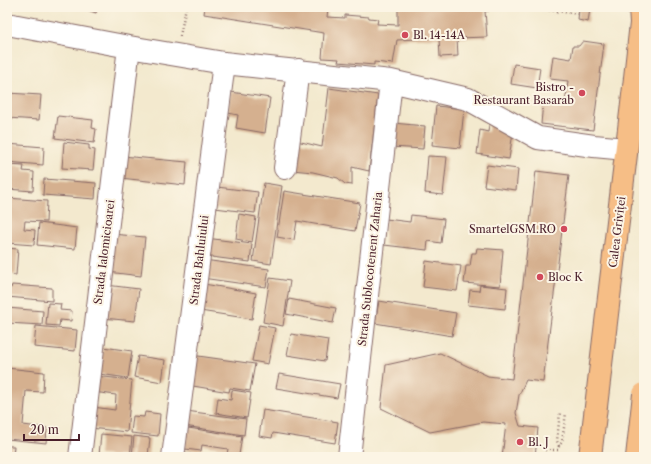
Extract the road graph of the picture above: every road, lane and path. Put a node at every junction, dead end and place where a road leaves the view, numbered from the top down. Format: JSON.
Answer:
{"nodes":[{"id":1,"x":186,"y":7,"type":"edge"},
{"id":2,"x":539,"y":7,"type":"edge"},
{"id":3,"x":640,"y":7,"type":"edge"},
{"id":4,"x":579,"y":14,"type":"dead end"},
{"id":5,"x":7,"y":24,"type":"edge"},
{"id":6,"x":129,"y":48,"type":"junction"},
{"id":7,"x":176,"y":55,"type":"junction"},
{"id":8,"x":224,"y":63,"type":"junction"},
{"id":9,"x":298,"y":70,"type":"junction"},
{"id":10,"x":391,"y":81,"type":"junction"},
{"id":11,"x":626,"y":149,"type":"junction"},
{"id":12,"x":285,"y":168,"type":"dead end"},
{"id":13,"x":644,"y":394,"type":"edge"},
{"id":14,"x":560,"y":412,"type":"dead end"},
{"id":15,"x":566,"y":413,"type":"dead end"},
{"id":16,"x":559,"y":446,"type":"junction"},
{"id":17,"x":545,"y":450,"type":"dead end"},
{"id":18,"x":80,"y":457,"type":"edge"},
{"id":19,"x":173,"y":457,"type":"edge"},
{"id":20,"x":349,"y":457,"type":"edge"},
{"id":21,"x":590,"y":457,"type":"edge"},
{"id":22,"x":637,"y":457,"type":"edge"}],
"edges":[{"from":1,"to":7,"type":"path"},
{"from":2,"to":4,"type":"path"},
{"from":3,"to":11,"type":"main road","name":"Calea Griviței"},
{"from":5,"to":6,"type":"street"},
{"from":6,"to":7,"type":"street"},
{"from":6,"to":18,"type":"street","name":"Strada Ialomicioarei"},
{"from":7,"to":8,"type":"street"},
{"from":8,"to":9,"type":"street"},
{"from":8,"to":19,"type":"street","name":"Strada Bahluiului"},
{"from":9,"to":10,"type":"street"},
{"from":9,"to":12,"type":"street"},
{"from":10,"to":11,"type":"street"},
{"from":10,"to":20,"type":"street","name":"Strada Sublocotenent Zaharia"},
{"from":11,"to":21,"type":"main road","name":"Calea Griviței"},
{"from":13,"to":22,"type":"main road","bridge":true},
{"from":14,"to":16,"type":"path"},
{"from":15,"to":16,"type":"path"},
{"from":16,"to":17,"type":"path"}]}
